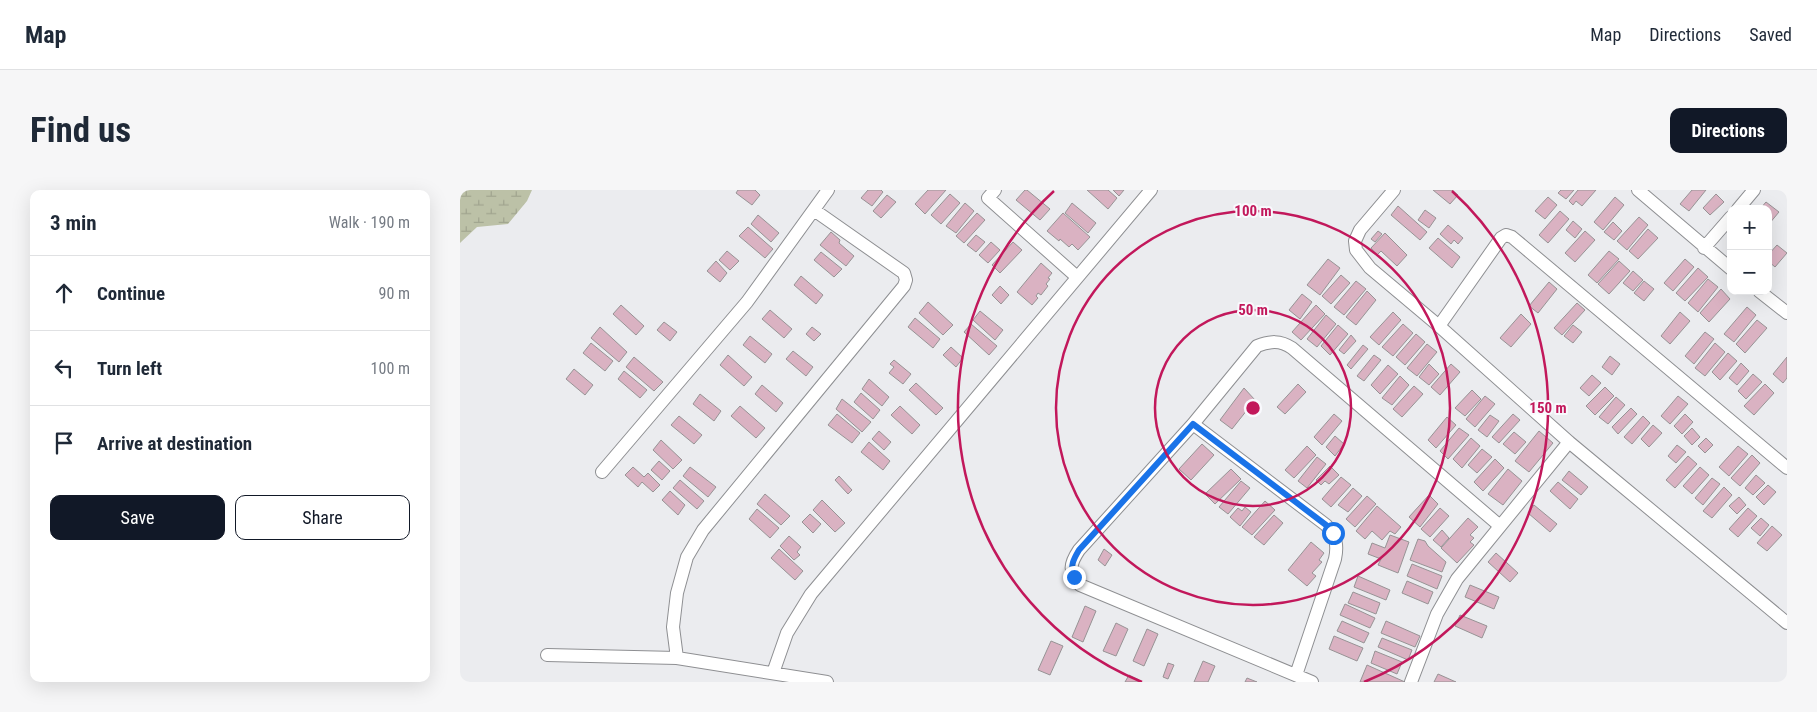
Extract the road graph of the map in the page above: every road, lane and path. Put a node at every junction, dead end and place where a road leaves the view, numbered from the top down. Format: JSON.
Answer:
{"nodes":[{"id":1,"x":828,"y":190,"type":"edge"},
{"id":2,"x":1152,"y":190,"type":"edge"},
{"id":3,"x":1394,"y":190,"type":"edge"},
{"id":4,"x":1638,"y":190,"type":"edge"},
{"id":5,"x":1754,"y":190,"type":"edge"},
{"id":6,"x":987,"y":193,"type":"edge"},
{"id":7,"x":1741,"y":205,"type":"edge"},
{"id":8,"x":814,"y":210,"type":"junction"},
{"id":9,"x":1727,"y":222,"type":"edge"},
{"id":10,"x":1704,"y":248,"type":"junction"},
{"id":11,"x":1727,"y":266,"type":"edge"},
{"id":12,"x":1078,"y":276,"type":"junction"},
{"id":13,"x":1764,"y":295,"type":"edge"},
{"id":14,"x":1787,"y":313,"type":"edge"},
{"id":15,"x":1439,"y":326,"type":"junction"},
{"id":16,"x":1193,"y":424,"type":"junction"},
{"id":17,"x":1569,"y":442,"type":"junction"},
{"id":18,"x":1787,"y":468,"type":"edge"},
{"id":19,"x":602,"y":472,"type":"dead end"},
{"id":20,"x":1500,"y":526,"type":"junction"},
{"id":21,"x":1787,"y":623,"type":"edge"},
{"id":22,"x":547,"y":655,"type":"dead end"},
{"id":23,"x":677,"y":658,"type":"junction"},
{"id":24,"x":773,"y":673,"type":"junction"},
{"id":25,"x":1296,"y":675,"type":"junction"},
{"id":26,"x":827,"y":682,"type":"edge"},
{"id":27,"x":1312,"y":682,"type":"edge"},
{"id":28,"x":1411,"y":682,"type":"edge"}],
"edges":[{"from":1,"to":8,"type":"street"},
{"from":2,"to":12,"type":"street"},
{"from":3,"to":15,"type":"street"},
{"from":4,"to":10,"type":"street"},
{"from":5,"to":7,"type":"street"},
{"from":6,"to":12,"type":"street"},
{"from":8,"to":19,"type":"street"},
{"from":8,"to":23,"type":"street"},
{"from":9,"to":10,"type":"street"},
{"from":10,"to":11,"type":"street"},
{"from":12,"to":24,"type":"street"},
{"from":13,"to":14,"type":"street"},
{"from":15,"to":17,"type":"street"},
{"from":15,"to":18,"type":"street"},
{"from":16,"to":20,"type":"street"},
{"from":16,"to":25,"type":"street"},
{"from":16,"to":25,"type":"street"},
{"from":17,"to":20,"type":"street"},
{"from":17,"to":21,"type":"street"},
{"from":20,"to":28,"type":"street"},
{"from":22,"to":23,"type":"street"},
{"from":23,"to":24,"type":"street"},
{"from":24,"to":26,"type":"street"},
{"from":25,"to":27,"type":"street"}]}
